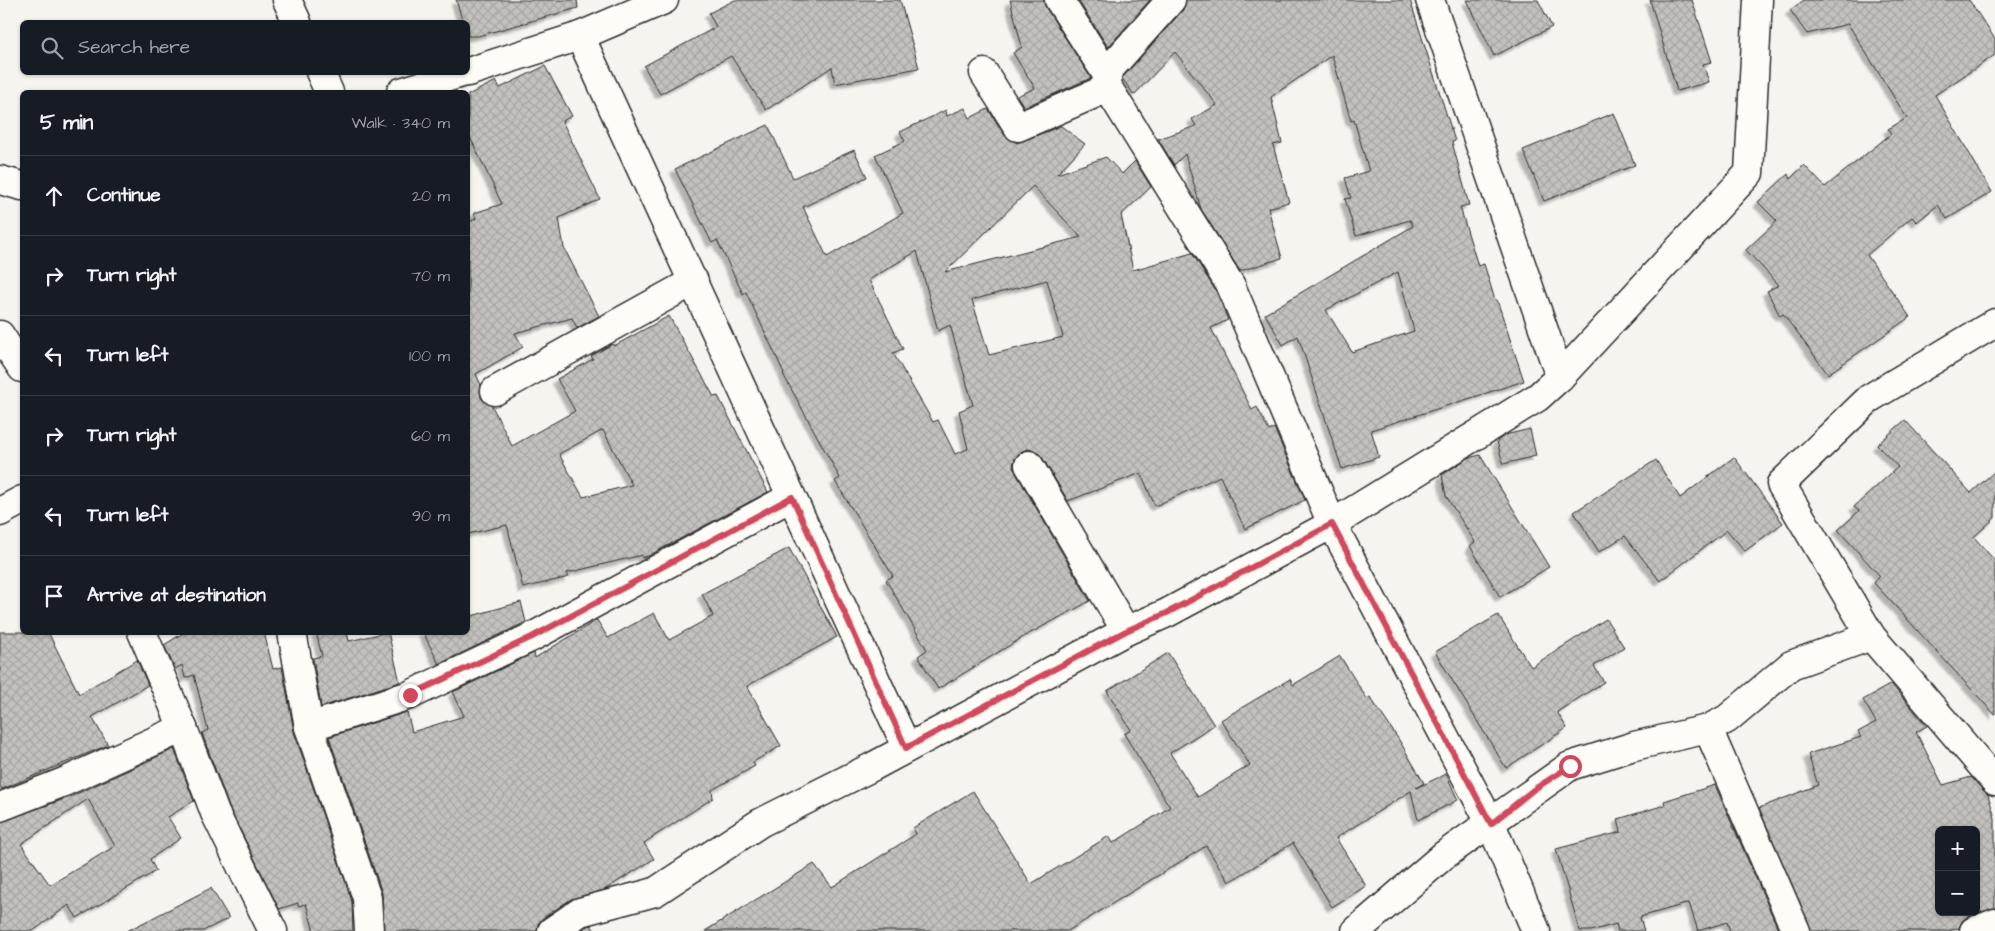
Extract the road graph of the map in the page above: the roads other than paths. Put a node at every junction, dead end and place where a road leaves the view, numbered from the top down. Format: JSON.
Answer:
{"nodes":[{"id":1,"x":287,"y":0,"type":"edge"},
{"id":2,"x":664,"y":0,"type":"edge"},
{"id":3,"x":1058,"y":0,"type":"edge"},
{"id":4,"x":1171,"y":0,"type":"edge"},
{"id":5,"x":1430,"y":0,"type":"edge"},
{"id":6,"x":1758,"y":0,"type":"edge"},
{"id":7,"x":296,"y":20,"type":"edge"},
{"id":8,"x":580,"y":36,"type":"junction"},
{"id":9,"x":470,"y":71,"type":"edge"},
{"id":10,"x":984,"y":73,"type":"dead end"},
{"id":11,"x":321,"y":75,"type":"edge"},
{"id":12,"x":456,"y":75,"type":"edge"},
{"id":13,"x":1107,"y":81,"type":"junction"},
{"id":14,"x":328,"y":90,"type":"edge"},
{"id":15,"x":408,"y":90,"type":"edge"},
{"id":16,"x":0,"y":180,"type":"edge"},
{"id":17,"x":20,"y":185,"type":"edge"},
{"id":18,"x":694,"y":281,"type":"junction"},
{"id":19,"x":1995,"y":323,"type":"edge"},
{"id":20,"x":0,"y":335,"type":"edge"},
{"id":21,"x":20,"y":365,"type":"edge"},
{"id":22,"x":1560,"y":377,"type":"junction"},
{"id":23,"x":495,"y":391,"type":"dead end"},
{"id":24,"x":1029,"y":465,"type":"dead end"},
{"id":25,"x":792,"y":497,"type":"junction"},
{"id":26,"x":20,"y":501,"type":"edge"},
{"id":27,"x":0,"y":512,"type":"edge"},
{"id":28,"x":1332,"y":524,"type":"junction"},
{"id":29,"x":1126,"y":631,"type":"junction"},
{"id":30,"x":143,"y":635,"type":"edge"},
{"id":31,"x":293,"y":635,"type":"edge"},
{"id":32,"x":1871,"y":636,"type":"junction"},
{"id":33,"x":309,"y":727,"type":"junction"},
{"id":34,"x":183,"y":728,"type":"junction"},
{"id":35,"x":1708,"y":729,"type":"junction"},
{"id":36,"x":906,"y":748,"type":"junction"},
{"id":37,"x":1995,"y":780,"type":"edge"},
{"id":38,"x":0,"y":806,"type":"edge"},
{"id":39,"x":1491,"y":824,"type":"junction"},
{"id":40,"x":1995,"y":923,"type":"edge"},
{"id":41,"x":273,"y":931,"type":"edge"},
{"id":42,"x":369,"y":931,"type":"edge"},
{"id":43,"x":552,"y":931,"type":"edge"},
{"id":44,"x":1356,"y":931,"type":"edge"},
{"id":45,"x":1536,"y":931,"type":"edge"},
{"id":46,"x":1796,"y":931,"type":"edge"},
{"id":47,"x":1974,"y":931,"type":"edge"}],
"edges":[{"from":1,"to":7,"type":"street"},
{"from":2,"to":8,"type":"street"},
{"from":3,"to":13,"type":"street"},
{"from":4,"to":13,"type":"street"},
{"from":5,"to":22,"type":"street"},
{"from":6,"to":22,"type":"street"},
{"from":8,"to":9,"type":"street"},
{"from":8,"to":18,"type":"street"},
{"from":10,"to":13,"type":"street"},
{"from":11,"to":14,"type":"street"},
{"from":12,"to":15,"type":"street"},
{"from":13,"to":28,"type":"street"},
{"from":16,"to":17,"type":"street"},
{"from":18,"to":23,"type":"street"},
{"from":18,"to":25,"type":"street"},
{"from":19,"to":32,"type":"street"},
{"from":20,"to":21,"type":"street"},
{"from":22,"to":28,"type":"street"},
{"from":24,"to":29,"type":"street"},
{"from":25,"to":33,"type":"street"},
{"from":25,"to":36,"type":"street"},
{"from":26,"to":27,"type":"street"},
{"from":28,"to":29,"type":"street"},
{"from":28,"to":39,"type":"street"},
{"from":29,"to":36,"type":"street"},
{"from":30,"to":34,"type":"street"},
{"from":31,"to":33,"type":"street"},
{"from":32,"to":35,"type":"street"},
{"from":32,"to":37,"type":"street"},
{"from":33,"to":42,"type":"street"},
{"from":34,"to":38,"type":"street"},
{"from":34,"to":41,"type":"street"},
{"from":35,"to":39,"type":"street"},
{"from":35,"to":46,"type":"street"},
{"from":36,"to":43,"type":"street"},
{"from":39,"to":44,"type":"street"},
{"from":39,"to":45,"type":"street"},
{"from":40,"to":47,"type":"street"}]}
